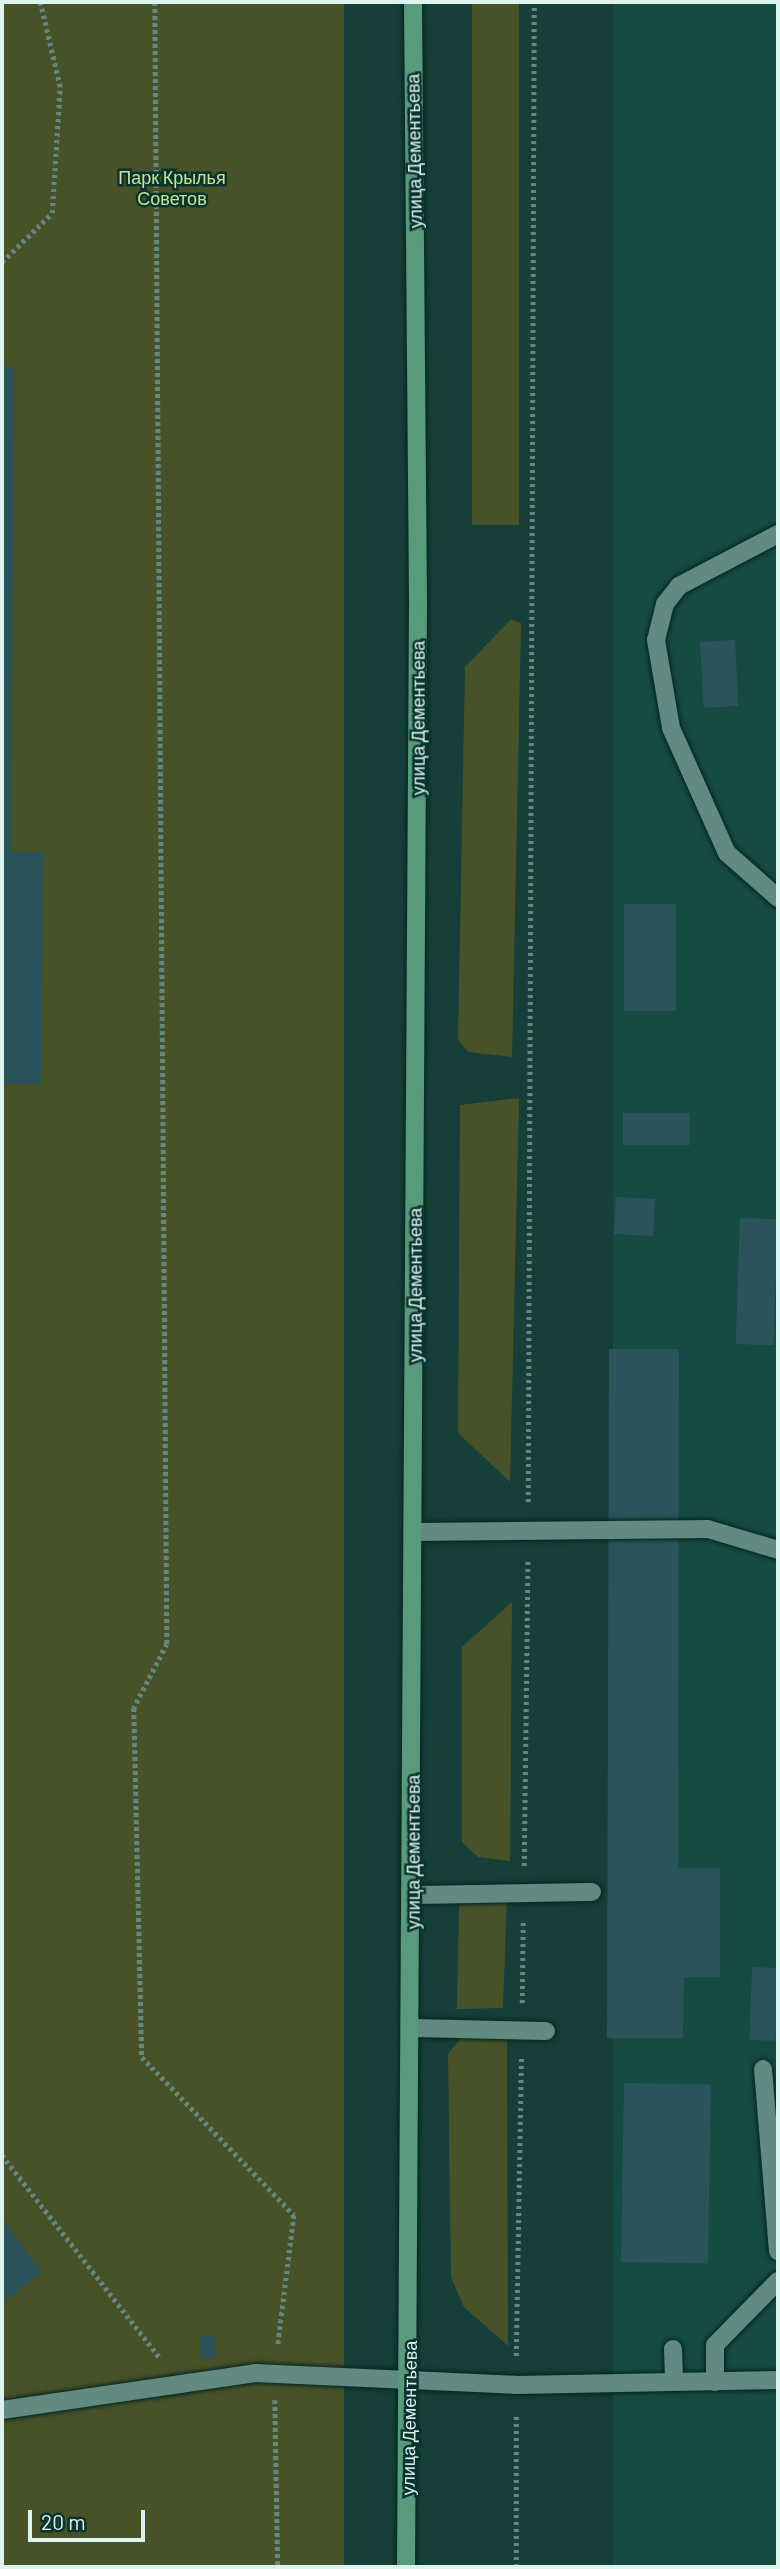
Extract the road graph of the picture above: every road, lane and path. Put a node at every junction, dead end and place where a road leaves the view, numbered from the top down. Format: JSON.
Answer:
{"nodes":[{"id":1,"x":40,"y":2,"type":"edge"},
{"id":2,"x":155,"y":2,"type":"edge"},
{"id":3,"x":412,"y":2,"type":"edge"},
{"id":4,"x":534,"y":2,"type":"edge"},
{"id":5,"x":2,"y":262,"type":"edge"},
{"id":6,"x":778,"y":534,"type":"edge"},
{"id":7,"x":778,"y":898,"type":"edge"},
{"id":8,"x":528,"y":1531,"type":"junction"},
{"id":9,"x":414,"y":1532,"type":"junction"},
{"id":10,"x":778,"y":1550,"type":"edge"},
{"id":11,"x":592,"y":1892,"type":"dead end"},
{"id":12,"x":523,"y":1893,"type":"junction"},
{"id":13,"x":413,"y":1895,"type":"junction"},
{"id":14,"x":412,"y":2028,"type":"junction"},
{"id":15,"x":521,"y":2031,"type":"junction"},
{"id":16,"x":546,"y":2031,"type":"dead end"},
{"id":17,"x":763,"y":2068,"type":"dead end"},
{"id":18,"x":2,"y":2155,"type":"edge"},
{"id":19,"x":294,"y":2215,"type":"dead end"},
{"id":20,"x":778,"y":2251,"type":"edge"},
{"id":21,"x":778,"y":2280,"type":"edge"},
{"id":22,"x":673,"y":2349,"type":"dead end"},
{"id":23,"x":410,"y":2379,"type":"junction"},
{"id":24,"x":778,"y":2380,"type":"edge"},
{"id":25,"x":674,"y":2382,"type":"junction"},
{"id":26,"x":715,"y":2382,"type":"junction"},
{"id":27,"x":181,"y":2385,"type":"junction"},
{"id":28,"x":516,"y":2385,"type":"junction"},
{"id":29,"x":2,"y":2410,"type":"edge"},
{"id":30,"x":406,"y":2567,"type":"edge"},
{"id":31,"x":516,"y":2567,"type":"edge"}],
"edges":[{"from":1,"to":5,"type":"path"},
{"from":2,"to":19,"type":"path"},
{"from":3,"to":9,"type":"main road","name":"улица Дементьева"},
{"from":4,"to":8,"type":"path"},
{"from":6,"to":7,"type":"lane"},
{"from":8,"to":9,"type":"lane"},
{"from":8,"to":10,"type":"lane"},
{"from":8,"to":12,"type":"path"},
{"from":9,"to":13,"type":"main road","name":"улица Дементьева"},
{"from":11,"to":12,"type":"lane"},
{"from":12,"to":13,"type":"lane"},
{"from":12,"to":15,"type":"path"},
{"from":13,"to":14,"type":"main road","name":"улица Дементьева"},
{"from":14,"to":15,"type":"lane"},
{"from":14,"to":23,"type":"main road","name":"улица Дементьева"},
{"from":15,"to":16,"type":"lane"},
{"from":15,"to":28,"type":"path"},
{"from":17,"to":20,"type":"lane"},
{"from":18,"to":27,"type":"path"},
{"from":21,"to":26,"type":"lane"},
{"from":22,"to":25,"type":"lane"},
{"from":23,"to":27,"type":"lane"},
{"from":23,"to":28,"type":"lane"},
{"from":23,"to":30,"type":"main road","name":"улица Дементьева"},
{"from":24,"to":26,"type":"lane"},
{"from":25,"to":26,"type":"lane"},
{"from":25,"to":28,"type":"lane"},
{"from":27,"to":29,"type":"lane"},
{"from":28,"to":31,"type":"path"}]}
